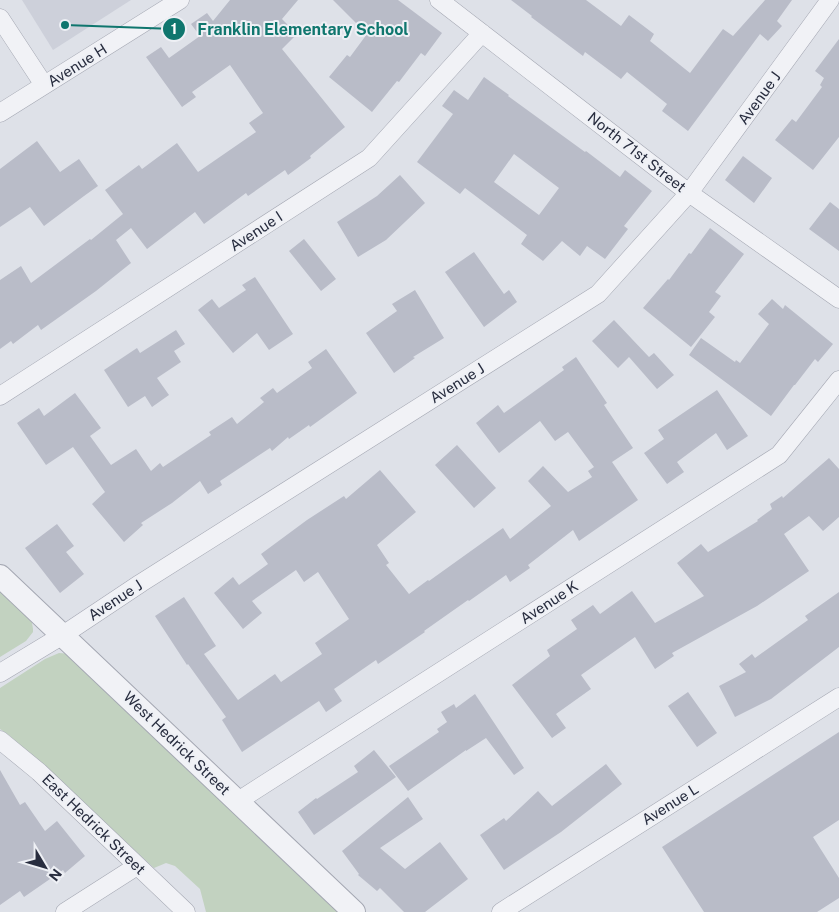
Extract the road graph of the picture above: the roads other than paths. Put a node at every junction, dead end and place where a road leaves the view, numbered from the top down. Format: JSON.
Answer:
{"nodes":[{"id":1,"x":180,"y":0,"type":"edge"},
{"id":2,"x":439,"y":0,"type":"edge"},
{"id":3,"x":830,"y":0,"type":"edge"},
{"id":4,"x":0,"y":18,"type":"edge"},
{"id":5,"x":482,"y":33,"type":"junction"},
{"id":6,"x":44,"y":85,"type":"junction"},
{"id":7,"x":0,"y":113,"type":"edge"},
{"id":8,"x":689,"y":193,"type":"junction"},
{"id":9,"x":839,"y":300,"type":"edge"},
{"id":10,"x":839,"y":380,"type":"edge"},
{"id":11,"x":0,"y":396,"type":"edge"},
{"id":12,"x":0,"y":576,"type":"edge"},
{"id":13,"x":63,"y":635,"type":"junction"},
{"id":14,"x":0,"y":673,"type":"edge"},
{"id":15,"x":839,"y":697,"type":"edge"},
{"id":16,"x":0,"y":740,"type":"edge"},
{"id":17,"x":238,"y":801,"type":"junction"},
{"id":18,"x":137,"y":866,"type":"junction"},
{"id":19,"x":65,"y":912,"type":"edge"},
{"id":20,"x":186,"y":912,"type":"edge"},
{"id":21,"x":354,"y":912,"type":"edge"},
{"id":22,"x":501,"y":912,"type":"edge"}],
"edges":[{"from":1,"to":6,"type":"street","name":"Avenue H"},
{"from":2,"to":5,"type":"street","name":"North 71st Street"},
{"from":3,"to":8,"type":"street","name":"Avenue J"},
{"from":4,"to":6,"type":"street"},
{"from":5,"to":8,"type":"street","name":"North 71st Street"},
{"from":5,"to":11,"type":"street","name":"Avenue I"},
{"from":6,"to":7,"type":"street","name":"Avenue H"},
{"from":8,"to":9,"type":"street","name":"North 71st Street"},
{"from":8,"to":13,"type":"street","name":"Avenue J"},
{"from":10,"to":17,"type":"street","name":"Avenue K"},
{"from":12,"to":13,"type":"street","name":"West Hedrick Street"},
{"from":13,"to":14,"type":"street","name":"Avenue J"},
{"from":13,"to":17,"type":"street","name":"West Hedrick Street"},
{"from":15,"to":22,"type":"street","name":"Avenue L"},
{"from":16,"to":18,"type":"street","name":"East Hedrick Street"},
{"from":17,"to":21,"type":"street","name":"West Hedrick Street"},
{"from":18,"to":19,"type":"street"},
{"from":18,"to":20,"type":"street","name":"East Hedrick Street"}]}
